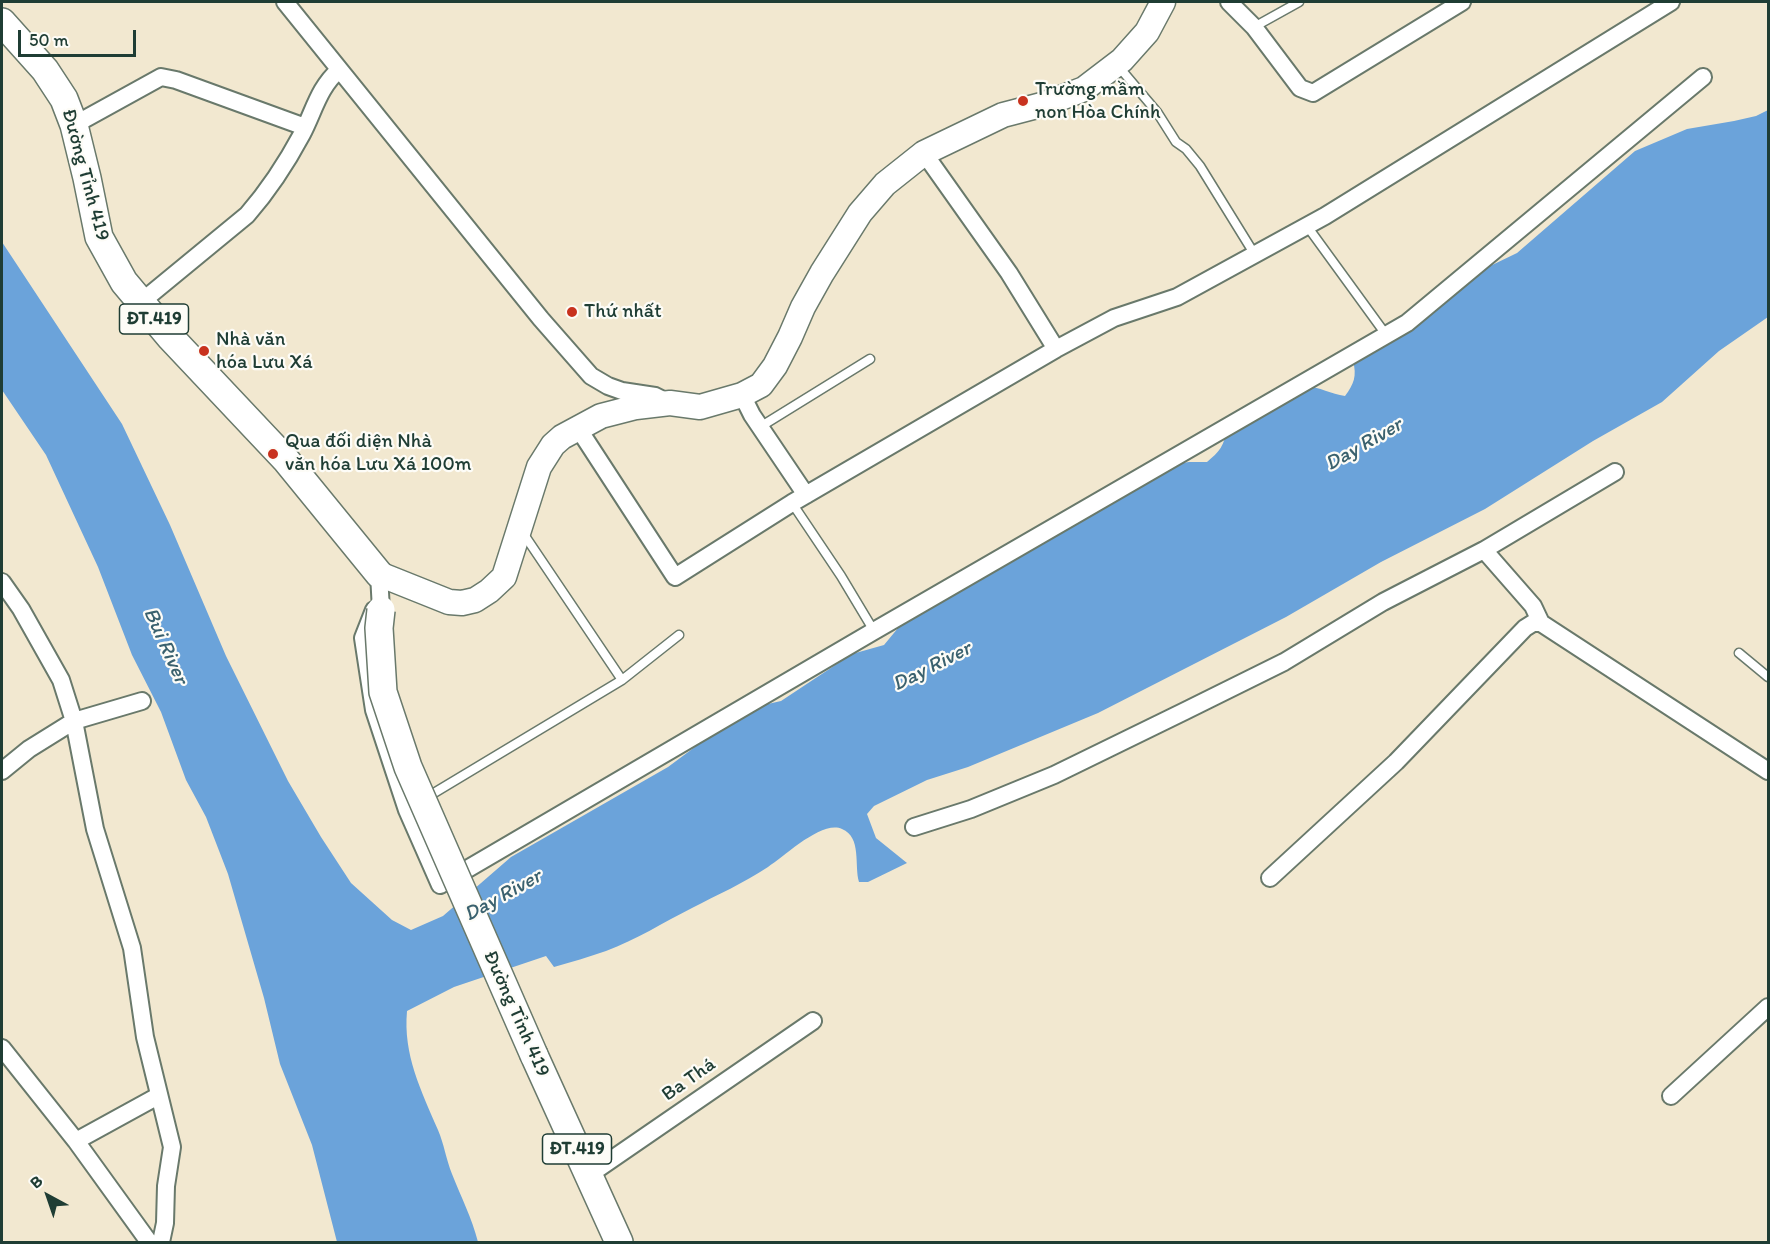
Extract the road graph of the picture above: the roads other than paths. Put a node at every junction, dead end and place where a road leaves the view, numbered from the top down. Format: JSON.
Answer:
{"nodes":[{"id":1,"x":285,"y":2,"type":"edge"},
{"id":2,"x":1163,"y":2,"type":"edge"},
{"id":3,"x":1229,"y":2,"type":"edge"},
{"id":4,"x":1299,"y":2,"type":"edge"},
{"id":5,"x":1462,"y":2,"type":"edge"},
{"id":6,"x":1671,"y":2,"type":"edge"},
{"id":7,"x":2,"y":22,"type":"edge"},
{"id":8,"x":1254,"y":27,"type":"junction"},
{"id":9,"x":1117,"y":64,"type":"junction"},
{"id":10,"x":339,"y":70,"type":"junction"},
{"id":11,"x":1703,"y":77,"type":"dead end"},
{"id":12,"x":74,"y":124,"type":"junction"},
{"id":13,"x":305,"y":127,"type":"junction"},
{"id":14,"x":924,"y":153,"type":"junction"},
{"id":15,"x":1307,"y":226,"type":"junction"},
{"id":16,"x":1255,"y":255,"type":"junction"},
{"id":17,"x":140,"y":303,"type":"junction"},
{"id":18,"x":1386,"y":336,"type":"junction"},
{"id":19,"x":1056,"y":349,"type":"junction"},
{"id":20,"x":870,"y":359,"type":"dead end"},
{"id":21,"x":742,"y":395,"type":"junction"},
{"id":22,"x":670,"y":404,"type":"junction"},
{"id":23,"x":760,"y":427,"type":"junction"},
{"id":24,"x":578,"y":428,"type":"junction"},
{"id":25,"x":1615,"y":472,"type":"dead end"},
{"id":26,"x":799,"y":499,"type":"junction"},
{"id":27,"x":519,"y":528,"type":"junction"},
{"id":28,"x":1485,"y":550,"type":"junction"},
{"id":29,"x":2,"y":582,"type":"edge"},
{"id":30,"x":380,"y":594,"type":"junction"},
{"id":31,"x":1548,"y":627,"type":"junction"},
{"id":32,"x":874,"y":631,"type":"junction"},
{"id":33,"x":679,"y":635,"type":"dead end"},
{"id":34,"x":1739,"y":653,"type":"dead end"},
{"id":35,"x":1768,"y":677,"type":"edge"},
{"id":36,"x":622,"y":680,"type":"junction"},
{"id":37,"x":142,"y":701,"type":"dead end"},
{"id":38,"x":74,"y":722,"type":"junction"},
{"id":39,"x":2,"y":771,"type":"edge"},
{"id":40,"x":1768,"y":771,"type":"edge"},
{"id":41,"x":406,"y":810,"type":"junction"},
{"id":42,"x":914,"y":827,"type":"dead end"},
{"id":43,"x":1270,"y":878,"type":"dead end"},
{"id":44,"x":1768,"y":1007,"type":"edge"},
{"id":45,"x":813,"y":1021,"type":"dead end"},
{"id":46,"x":2,"y":1048,"type":"edge"},
{"id":47,"x":158,"y":1096,"type":"junction"},
{"id":48,"x":1671,"y":1096,"type":"dead end"},
{"id":49,"x":76,"y":1141,"type":"junction"},
{"id":50,"x":589,"y":1175,"type":"junction"},
{"id":51,"x":149,"y":1242,"type":"edge"},
{"id":52,"x":161,"y":1242,"type":"edge"},
{"id":53,"x":619,"y":1242,"type":"edge"}],
"edges":[{"from":1,"to":10,"type":"street"},
{"from":2,"to":9,"type":"street"},
{"from":3,"to":8,"type":"street"},
{"from":4,"to":8,"type":"lane"},
{"from":5,"to":8,"type":"street"},
{"from":6,"to":15,"type":"street"},
{"from":7,"to":12,"type":"main road","name":"Đường Tỉnh 419","number":"ĐT.419"},
{"from":9,"to":14,"type":"street"},
{"from":9,"to":16,"type":"lane"},
{"from":10,"to":13,"type":"street"},
{"from":10,"to":22,"type":"street"},
{"from":11,"to":18,"type":"street"},
{"from":12,"to":13,"type":"street"},
{"from":12,"to":17,"type":"main road","name":"Đường Tỉnh 419","number":"ĐT.419"},
{"from":13,"to":17,"type":"street"},
{"from":14,"to":19,"type":"street"},
{"from":14,"to":21,"type":"street"},
{"from":15,"to":16,"type":"street"},
{"from":15,"to":18,"type":"lane"},
{"from":16,"to":19,"type":"street"},
{"from":17,"to":30,"type":"main road","name":"Đường Tỉnh 419","number":"ĐT.419"},
{"from":18,"to":32,"type":"street"},
{"from":19,"to":26,"type":"street"},
{"from":20,"to":23,"type":"lane"},
{"from":21,"to":22,"type":"street"},
{"from":21,"to":23,"type":"street"},
{"from":22,"to":24,"type":"street"},
{"from":23,"to":26,"type":"street"},
{"from":24,"to":26,"type":"street"},
{"from":24,"to":27,"type":"street"},
{"from":25,"to":28,"type":"street"},
{"from":26,"to":32,"type":"lane"},
{"from":27,"to":30,"type":"street"},
{"from":27,"to":36,"type":"lane"},
{"from":28,"to":31,"type":"street"},
{"from":28,"to":42,"type":"street"},
{"from":29,"to":38,"type":"street"},
{"from":30,"to":41,"type":"street"},
{"from":30,"to":50,"type":"main road","name":"Đường Tỉnh 419","number":"ĐT.419","bridge":true},
{"from":31,"to":40,"type":"street"},
{"from":31,"to":43,"type":"street"},
{"from":32,"to":41,"type":"street"},
{"from":33,"to":36,"type":"lane"},
{"from":34,"to":35,"type":"lane"},
{"from":36,"to":41,"type":"lane"},
{"from":37,"to":38,"type":"street"},
{"from":38,"to":39,"type":"street"},
{"from":38,"to":47,"type":"street"},
{"from":44,"to":48,"type":"street"},
{"from":45,"to":50,"type":"street","name":"Ba Thá"},
{"from":46,"to":49,"type":"street"},
{"from":47,"to":49,"type":"street"},
{"from":47,"to":52,"type":"street"},
{"from":49,"to":51,"type":"street"},
{"from":50,"to":53,"type":"main road","name":"Đường Tỉnh 419","number":"ĐT.419"}]}
